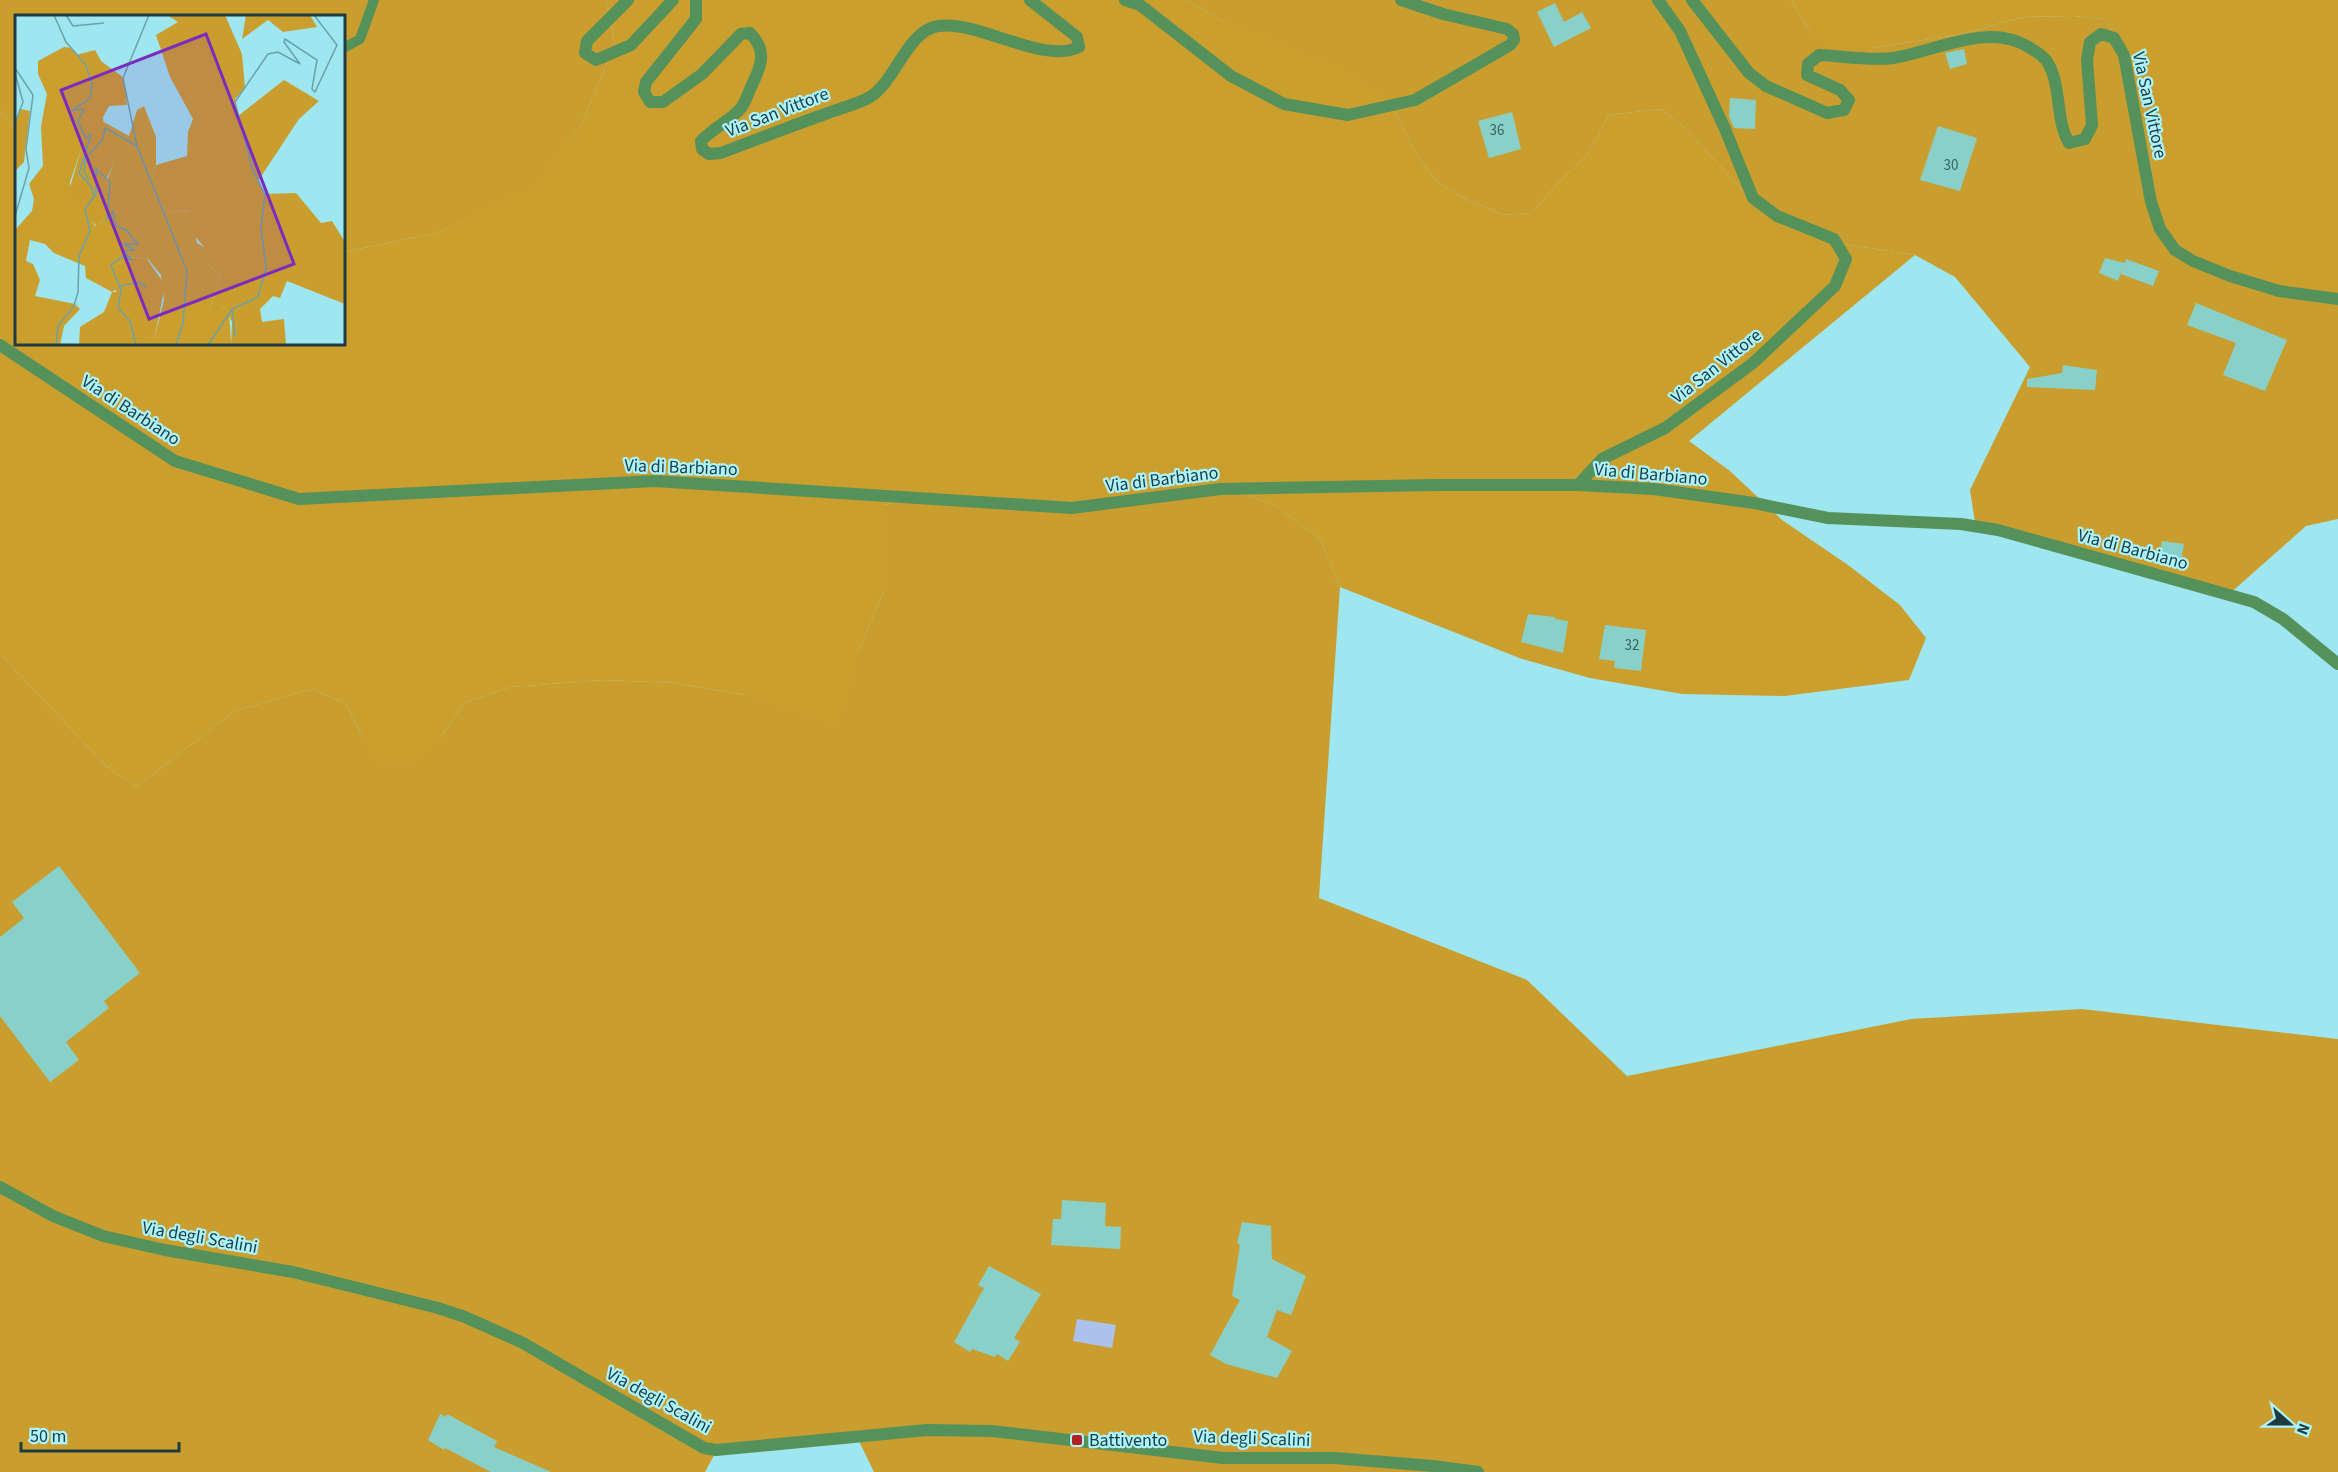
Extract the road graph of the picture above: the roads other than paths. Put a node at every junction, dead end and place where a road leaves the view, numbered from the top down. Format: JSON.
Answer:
{"nodes":[{"id":1,"x":374,"y":0,"type":"edge"},
{"id":2,"x":628,"y":0,"type":"edge"},
{"id":3,"x":673,"y":0,"type":"edge"},
{"id":4,"x":696,"y":0,"type":"edge"},
{"id":5,"x":1030,"y":0,"type":"edge"},
{"id":6,"x":1125,"y":0,"type":"edge"},
{"id":7,"x":1401,"y":0,"type":"edge"},
{"id":8,"x":1658,"y":0,"type":"edge"},
{"id":9,"x":1692,"y":0,"type":"edge"},
{"id":10,"x":345,"y":47,"type":"edge"},
{"id":11,"x":2338,"y":299,"type":"edge"},
{"id":12,"x":0,"y":345,"type":"edge"},
{"id":13,"x":1578,"y":485,"type":"junction"},
{"id":14,"x":2338,"y":664,"type":"edge"},
{"id":15,"x":0,"y":1187,"type":"edge"},
{"id":16,"x":1478,"y":1472,"type":"edge"}],
"edges":[{"from":1,"to":10,"type":"lane"},
{"from":2,"to":3,"type":"street"},
{"from":4,"to":5,"type":"street","name":"Via San Vittore"},
{"from":6,"to":7,"type":"street"},
{"from":8,"to":13,"type":"street","name":"Via San Vittore"},
{"from":9,"to":11,"type":"street","name":"Via San Vittore"},
{"from":12,"to":13,"type":"street","name":"Via di Barbiano"},
{"from":13,"to":14,"type":"street","name":"Via di Barbiano"},
{"from":15,"to":16,"type":"street","name":"Via degli Scalini"}]}
